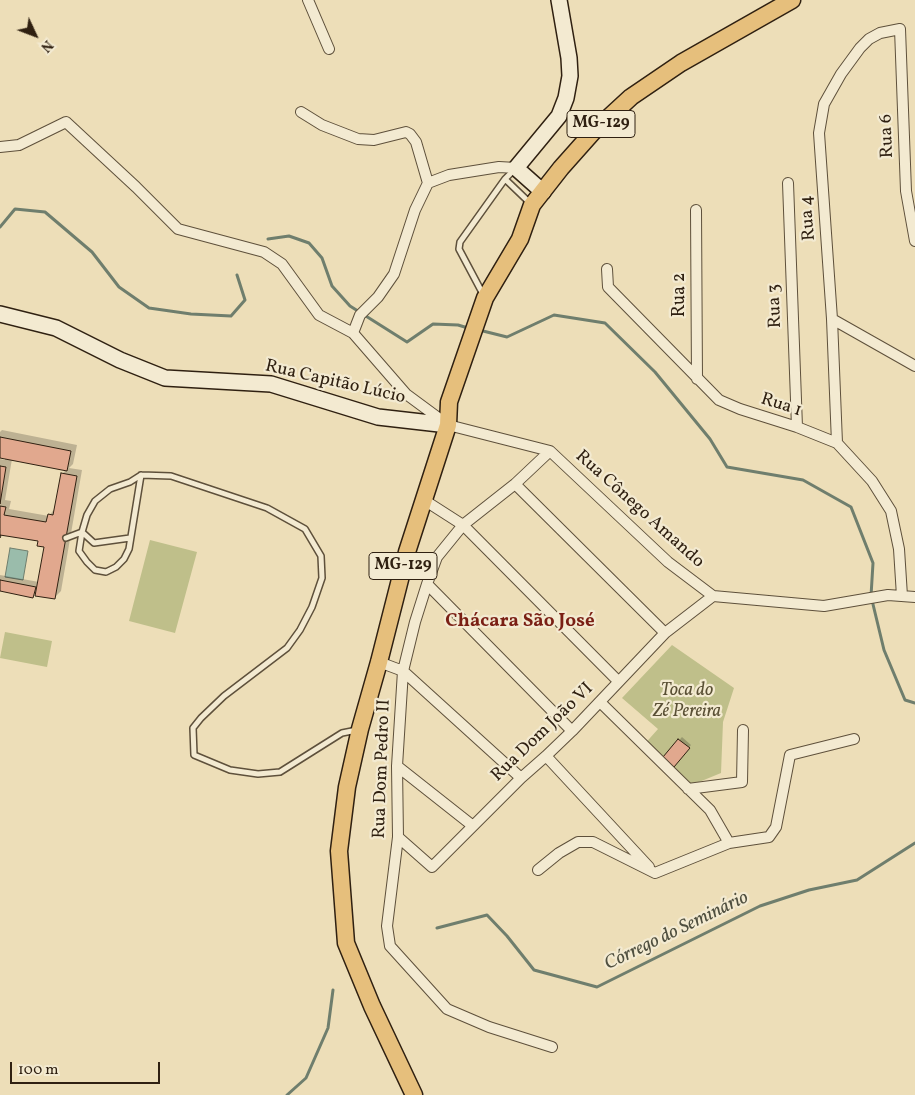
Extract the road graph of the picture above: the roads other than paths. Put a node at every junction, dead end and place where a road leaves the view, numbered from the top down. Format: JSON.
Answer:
{"nodes":[{"id":1,"x":308,"y":0,"type":"edge"},
{"id":2,"x":559,"y":0,"type":"edge"},
{"id":3,"x":792,"y":0,"type":"edge"},
{"id":4,"x":900,"y":29,"type":"joint"},
{"id":5,"x":329,"y":49,"type":"dead end"},
{"id":6,"x":301,"y":112,"type":"dead end"},
{"id":7,"x":0,"y":147,"type":"edge"},
{"id":8,"x":516,"y":168,"type":"junction"},
{"id":9,"x":504,"y":179,"type":"junction"},
{"id":10,"x":428,"y":183,"type":"junction"},
{"id":11,"x":788,"y":183,"type":"dead end"},
{"id":12,"x":906,"y":191,"type":"junction"},
{"id":13,"x":543,"y":192,"type":"junction"},
{"id":14,"x":915,"y":199,"type":"edge"},
{"id":15,"x":532,"y":205,"type":"junction"},
{"id":16,"x":696,"y":210,"type":"dead end"},
{"id":17,"x":915,"y":241,"type":"edge"},
{"id":18,"x":607,"y":269,"type":"dead end"},
{"id":19,"x":485,"y":298,"type":"junction"},
{"id":20,"x":0,"y":314,"type":"edge"},
{"id":21,"x":832,"y":319,"type":"junction"},
{"id":22,"x":353,"y":333,"type":"junction"},
{"id":23,"x":915,"y":366,"type":"edge"},
{"id":24,"x":697,"y":379,"type":"junction"},
{"id":25,"x":448,"y":425,"type":"junction"},
{"id":26,"x":797,"y":427,"type":"junction"},
{"id":27,"x":837,"y":443,"type":"junction"},
{"id":28,"x":550,"y":451,"type":"junction"},
{"id":29,"x":141,"y":475,"type":"junction"},
{"id":30,"x":515,"y":484,"type":"junction"},
{"id":31,"x":424,"y":500,"type":"junction"},
{"id":32,"x":462,"y":525,"type":"junction"},
{"id":33,"x":82,"y":532,"type":"junction"},
{"id":34,"x":66,"y":538,"type":"dead end"},
{"id":35,"x":130,"y":538,"type":"junction"},
{"id":36,"x":426,"y":584,"type":"junction"},
{"id":37,"x":713,"y":596,"type":"junction"},
{"id":38,"x":902,"y":596,"type":"junction"},
{"id":39,"x":915,"y":598,"type":"edge"},
{"id":40,"x":665,"y":633,"type":"junction"},
{"id":41,"x":380,"y":662,"type":"junction"},
{"id":42,"x":403,"y":671,"type":"junction"},
{"id":43,"x":618,"y":681,"type":"junction"},
{"id":44,"x":600,"y":702,"type":"junction"},
{"id":45,"x":360,"y":729,"type":"junction"},
{"id":46,"x":743,"y":730,"type":"dead end"},
{"id":47,"x":572,"y":731,"type":"junction"},
{"id":48,"x":854,"y":739,"type":"dead end"},
{"id":49,"x":546,"y":756,"type":"junction"},
{"id":50,"x":397,"y":766,"type":"junction"},
{"id":51,"x":521,"y":778,"type":"junction"},
{"id":52,"x":688,"y":789,"type":"junction"},
{"id":53,"x":473,"y":826,"type":"junction"},
{"id":54,"x":398,"y":837,"type":"junction"},
{"id":55,"x":729,"y":842,"type":"junction"},
{"id":56,"x":538,"y":870,"type":"dead end"},
{"id":57,"x":655,"y":873,"type":"junction"},
{"id":58,"x":552,"y":1047,"type":"dead end"},
{"id":59,"x":414,"y":1095,"type":"edge"}],
"edges":[{"from":1,"to":5,"type":"street"},
{"from":2,"to":8,"type":"street"},
{"from":3,"to":13,"type":"main road","number":"MG-129"},
{"from":4,"to":12,"type":"street","name":"Rua 6"},
{"from":4,"to":21,"type":"street","name":"Rua 4"},
{"from":6,"to":10,"type":"street"},
{"from":7,"to":22,"type":"street"},
{"from":8,"to":9,"type":"lane"},
{"from":8,"to":10,"type":"street"},
{"from":8,"to":13,"type":"street"},
{"from":9,"to":15,"type":"lane"},
{"from":9,"to":19,"type":"lane"},
{"from":10,"to":22,"type":"street"},
{"from":11,"to":26,"type":"street","name":"Rua 3"},
{"from":12,"to":14,"type":"street"},
{"from":12,"to":17,"type":"street","name":"Rua 6"},
{"from":13,"to":15,"type":"main road","number":"MG-129"},
{"from":15,"to":19,"type":"main road","number":"MG-129"},
{"from":16,"to":24,"type":"street","name":"Rua 2"},
{"from":18,"to":24,"type":"street","name":"Rua 1"},
{"from":19,"to":25,"type":"main road","number":"MG-129"},
{"from":20,"to":25,"type":"street","name":"Rua Capitão Lúcio"},
{"from":21,"to":23,"type":"street"},
{"from":21,"to":27,"type":"street","name":"Rua 4"},
{"from":22,"to":25,"type":"street"},
{"from":24,"to":26,"type":"street","name":"Rua 1"},
{"from":25,"to":28,"type":"street","name":"Rua Capitão Lúcio"},
{"from":25,"to":31,"type":"main road","number":"MG-129"},
{"from":26,"to":27,"type":"street","name":"Rua 1"},
{"from":27,"to":38,"type":"street","name":"Rua 1"},
{"from":28,"to":30,"type":"street","name":"Rua Dom Pedro II"},
{"from":28,"to":37,"type":"street","name":"Rua Cônego Amando"},
{"from":29,"to":33,"type":"lane"},
{"from":29,"to":35,"type":"lane"},
{"from":29,"to":45,"type":"lane"},
{"from":30,"to":32,"type":"street","name":"Rua Dom Pedro II"},
{"from":30,"to":40,"type":"street"},
{"from":31,"to":32,"type":"street"},
{"from":31,"to":41,"type":"main road","number":"MG-129"},
{"from":32,"to":36,"type":"street","name":"Rua Dom Pedro II"},
{"from":32,"to":43,"type":"street"},
{"from":33,"to":34,"type":"lane"},
{"from":33,"to":35,"type":"lane"},
{"from":33,"to":35,"type":"lane"},
{"from":36,"to":42,"type":"street","name":"Rua Dom Pedro II"},
{"from":36,"to":47,"type":"street"},
{"from":37,"to":38,"type":"street"},
{"from":37,"to":40,"type":"street","name":"Rua Dom João VI"},
{"from":38,"to":39,"type":"street"},
{"from":40,"to":43,"type":"street","name":"Rua Dom João VI"},
{"from":41,"to":42,"type":"street"},
{"from":41,"to":45,"type":"main road","number":"MG-129"},
{"from":42,"to":50,"type":"street","name":"Rua Dom Pedro II"},
{"from":42,"to":51,"type":"street"},
{"from":43,"to":44,"type":"street","name":"Rua Dom João VI"},
{"from":44,"to":47,"type":"street","name":"Rua Dom João VI"},
{"from":44,"to":52,"type":"street"},
{"from":45,"to":59,"type":"main road","number":"MG-129"},
{"from":46,"to":52,"type":"street"},
{"from":47,"to":49,"type":"street","name":"Rua Dom João VI"},
{"from":48,"to":55,"type":"street"},
{"from":49,"to":51,"type":"street","name":"Rua Dom João VI"},
{"from":49,"to":57,"type":"street"},
{"from":50,"to":53,"type":"street"},
{"from":50,"to":54,"type":"street","name":"Rua Dom Pedro II"},
{"from":51,"to":53,"type":"street","name":"Rua Dom João VI"},
{"from":52,"to":55,"type":"street"},
{"from":53,"to":54,"type":"street","name":"Rua Dom João VI"},
{"from":54,"to":58,"type":"street","name":"Rua Dom Pedro II"},
{"from":55,"to":57,"type":"street"},
{"from":56,"to":57,"type":"street"}]}
